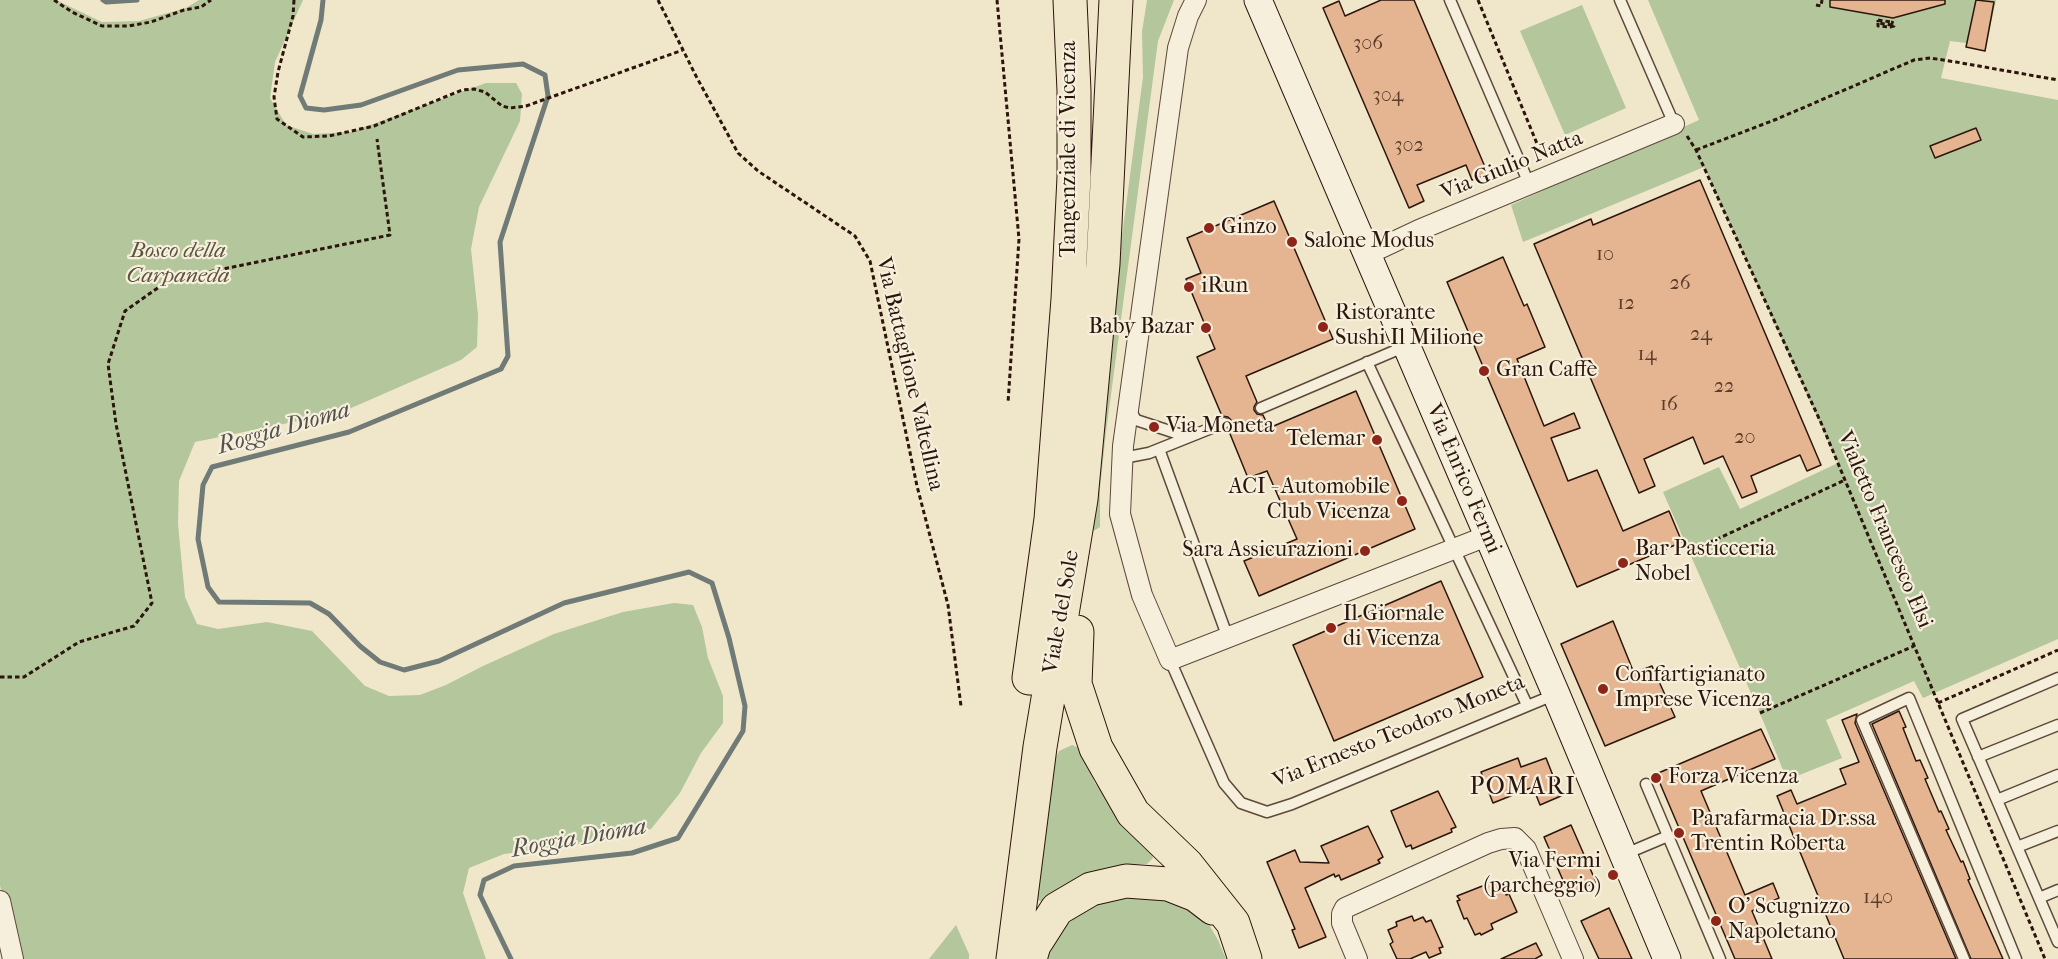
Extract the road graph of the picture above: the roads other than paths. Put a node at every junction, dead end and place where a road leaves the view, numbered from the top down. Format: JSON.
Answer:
{"nodes":[{"id":1,"x":1048,"y":0,"type":"edge"},
{"id":2,"x":1070,"y":0,"type":"edge"},
{"id":3,"x":1258,"y":0,"type":"edge"},
{"id":4,"x":1450,"y":0,"type":"edge"},
{"id":5,"x":1620,"y":0,"type":"edge"},
{"id":6,"x":1196,"y":1,"type":"edge"},
{"id":7,"x":1109,"y":2,"type":"edge"},
{"id":8,"x":1674,"y":124,"type":"joint"},
{"id":9,"x":1530,"y":186,"type":"junction"},
{"id":10,"x":1368,"y":254,"type":"junction"},
{"id":11,"x":1103,"y":264,"type":"joint"},
{"id":12,"x":1068,"y":299,"type":"junction"},
{"id":13,"x":1406,"y":346,"type":"junction"},
{"id":14,"x":1367,"y":362,"type":"junction"},
{"id":15,"x":1128,"y":407,"type":"junction"},
{"id":16,"x":1261,"y":408,"type":"dead end"},
{"id":17,"x":1224,"y":423,"type":"dead end"},
{"id":18,"x":1188,"y":437,"type":"junction"},
{"id":19,"x":1159,"y":449,"type":"junction"},
{"id":20,"x":1123,"y":458,"type":"junction"},
{"id":21,"x":1082,"y":499,"type":"junction"},
{"id":22,"x":1487,"y":536,"type":"junction"},
{"id":23,"x":1455,"y":549,"type":"junction"},
{"id":24,"x":1228,"y":638,"type":"junction"},
{"id":25,"x":1170,"y":660,"type":"junction"},
{"id":26,"x":2058,"y":678,"type":"edge"},
{"id":27,"x":1556,"y":694,"type":"junction"},
{"id":28,"x":1527,"y":705,"type":"junction"},
{"id":29,"x":2058,"y":725,"type":"edge"},
{"id":30,"x":1978,"y":757,"type":"junction"},
{"id":31,"x":2058,"y":775,"type":"edge"},
{"id":32,"x":1646,"y":784,"type":"dead end"},
{"id":33,"x":1997,"y":800,"type":"junction"},
{"id":34,"x":2058,"y":831,"type":"edge"},
{"id":35,"x":1668,"y":836,"type":"junction"},
{"id":36,"x":2017,"y":847,"type":"junction"},
{"id":37,"x":1623,"y":855,"type":"junction"},
{"id":38,"x":2058,"y":890,"type":"edge"},
{"id":39,"x":2039,"y":898,"type":"junction"},
{"id":40,"x":0,"y":901,"type":"edge"},
{"id":41,"x":1233,"y":923,"type":"junction"},
{"id":42,"x":2058,"y":942,"type":"edge"},
{"id":43,"x":13,"y":959,"type":"edge"},
{"id":44,"x":990,"y":959,"type":"edge"},
{"id":45,"x":1013,"y":959,"type":"edge"},
{"id":46,"x":1030,"y":959,"type":"edge"},
{"id":47,"x":1245,"y":959,"type":"edge"},
{"id":48,"x":1357,"y":959,"type":"edge"},
{"id":49,"x":1573,"y":959,"type":"edge"},
{"id":50,"x":1667,"y":959,"type":"edge"},
{"id":51,"x":1720,"y":959,"type":"edge"},
{"id":52,"x":1964,"y":959,"type":"edge"},
{"id":53,"x":2016,"y":959,"type":"edge"}],
"edges":[{"from":1,"to":12,"type":"highway"},
{"from":2,"to":12,"type":"highway","name":"Tangenziale di Vicenza"},
{"from":3,"to":10,"type":"street","name":"Via Enrico Fermi"},
{"from":4,"to":9,"type":"lane"},
{"from":5,"to":8,"type":"lane"},
{"from":6,"to":15,"type":"street","name":"Via Ernesto Teodoro Moneta"},
{"from":7,"to":11,"type":"highway","name":"Tangenziale di Vicenza"},
{"from":8,"to":9,"type":"street","name":"Via Giulio Natta"},
{"from":9,"to":10,"type":"street","name":"Via Giulio Natta"},
{"from":10,"to":13,"type":"street","name":"Via Enrico Fermi"},
{"from":11,"to":21,"type":"highway","name":"Viale del Sole"},
{"from":12,"to":44,"type":"highway","name":"Viale del Sole"},
{"from":13,"to":14,"type":"lane"},
{"from":13,"to":22,"type":"street","name":"Via Enrico Fermi"},
{"from":14,"to":16,"type":"lane"},
{"from":14,"to":23,"type":"lane"},
{"from":15,"to":18,"type":"lane"},
{"from":15,"to":20,"type":"street","name":"Via Ernesto Teodoro Moneta"},
{"from":17,"to":18,"type":"lane"},
{"from":18,"to":19,"type":"lane"},
{"from":19,"to":20,"type":"lane"},
{"from":19,"to":24,"type":"lane"},
{"from":20,"to":25,"type":"street","name":"Via Ernesto Teodoro Moneta"},
{"from":21,"to":41,"type":"highway"},
{"from":21,"to":45,"type":"highway","name":"Viale del Sole"},
{"from":22,"to":23,"type":"street"},
{"from":22,"to":27,"type":"street","name":"Via Enrico Fermi"},
{"from":23,"to":24,"type":"street"},
{"from":23,"to":28,"type":"lane"},
{"from":24,"to":25,"type":"street"},
{"from":25,"to":28,"type":"lane","name":"Via Ernesto Teodoro Moneta"},
{"from":26,"to":30,"type":"lane"},
{"from":27,"to":28,"type":"lane","name":"Via Ernesto Teodoro Moneta"},
{"from":27,"to":37,"type":"street","name":"Via Enrico Fermi"},
{"from":29,"to":30,"type":"lane"},
{"from":30,"to":33,"type":"lane"},
{"from":31,"to":33,"type":"lane"},
{"from":32,"to":35,"type":"lane"},
{"from":33,"to":36,"type":"lane"},
{"from":34,"to":36,"type":"lane"},
{"from":35,"to":37,"type":"lane"},
{"from":35,"to":51,"type":"lane"},
{"from":36,"to":39,"type":"lane"},
{"from":37,"to":50,"type":"street","name":"Via Enrico Fermi"},
{"from":38,"to":39,"type":"lane"},
{"from":39,"to":42,"type":"lane"},
{"from":40,"to":43,"type":"street"},
{"from":41,"to":46,"type":"highway"},
{"from":41,"to":47,"type":"highway"},
{"from":48,"to":49,"type":"street"},
{"from":52,"to":53,"type":"lane"}]}
